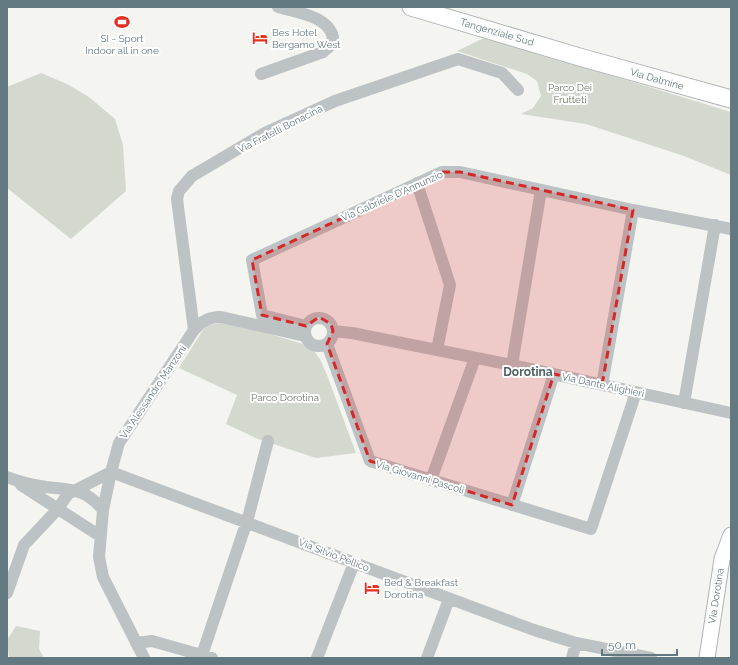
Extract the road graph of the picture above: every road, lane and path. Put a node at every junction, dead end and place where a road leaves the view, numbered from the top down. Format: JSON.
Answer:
{"nodes":[{"id":1,"x":278,"y":7,"type":"edge"},
{"id":2,"x":412,"y":7,"type":"edge"},
{"id":3,"x":582,"y":58,"type":"junction"},
{"id":4,"x":261,"y":74,"type":"dead end"},
{"id":5,"x":518,"y":90,"type":"dead end"},
{"id":6,"x":731,"y":99,"type":"edge"},
{"id":7,"x":731,"y":107,"type":"edge"},
{"id":8,"x":417,"y":183,"type":"junction"},
{"id":9,"x":541,"y":190,"type":"junction"},
{"id":10,"x":633,"y":210,"type":"junction"},
{"id":11,"x":715,"y":225,"type":"junction"},
{"id":12,"x":731,"y":228,"type":"edge"},
{"id":13,"x":194,"y":330,"type":"junction"},
{"id":14,"x":305,"y":331,"type":"junction"},
{"id":15,"x":333,"y":331,"type":"junction"},
{"id":16,"x":327,"y":344,"type":"junction"},
{"id":17,"x":437,"y":350,"type":"junction"},
{"id":18,"x":475,"y":358,"type":"junction"},
{"id":19,"x":512,"y":365,"type":"junction"},
{"id":20,"x":554,"y":374,"type":"junction"},
{"id":21,"x":602,"y":384,"type":"junction"},
{"id":22,"x":636,"y":392,"type":"junction"},
{"id":23,"x":684,"y":403,"type":"junction"},
{"id":24,"x":731,"y":413,"type":"edge"},
{"id":25,"x":268,"y":441,"type":"dead end"},
{"id":26,"x":110,"y":472,"type":"junction"},
{"id":27,"x":10,"y":478,"type":"edge"},
{"id":28,"x":430,"y":480,"type":"junction"},
{"id":29,"x":75,"y":489,"type":"junction"},
{"id":30,"x":512,"y":505,"type":"junction"},
{"id":31,"x":57,"y":510,"type":"junction"},
{"id":32,"x":103,"y":510,"type":"junction"},
{"id":33,"x":246,"y":522,"type":"junction"},
{"id":34,"x":731,"y":535,"type":"edge"},
{"id":35,"x":100,"y":536,"type":"junction"},
{"id":36,"x":354,"y":563,"type":"junction"},
{"id":37,"x":7,"y":593,"type":"edge"},
{"id":38,"x":449,"y":599,"type":"junction"},
{"id":39,"x":136,"y":643,"type":"junction"},
{"id":40,"x":576,"y":643,"type":"junction"},
{"id":41,"x":207,"y":656,"type":"edge"},
{"id":42,"x":144,"y":658,"type":"edge"},
{"id":43,"x":317,"y":658,"type":"edge"},
{"id":44,"x":427,"y":658,"type":"edge"},
{"id":45,"x":572,"y":658,"type":"edge"},
{"id":46,"x":651,"y":658,"type":"edge"},
{"id":47,"x":706,"y":658,"type":"edge"}],
"edges":[{"from":1,"to":4,"type":"street"},
{"from":2,"to":3,"type":"highway","name":"Tangenziale Sud"},
{"from":3,"to":6,"type":"highway","name":"Via Dalmine"},
{"from":3,"to":7,"type":"highway"},
{"from":5,"to":13,"type":"street","name":"Via Fratelli Bonacina"},
{"from":8,"to":9,"type":"street","name":"Via Gabriele D'Annunzio"},
{"from":8,"to":14,"type":"street","name":"Via Gabriele D'Annunzio"},
{"from":8,"to":17,"type":"street"},
{"from":9,"to":10,"type":"street","name":"Via Gabriele D'Annunzio"},
{"from":9,"to":19,"type":"street"},
{"from":10,"to":11,"type":"street","name":"Via Gabriele D'Annunzio"},
{"from":10,"to":21,"type":"street"},
{"from":11,"to":12,"type":"street","name":"Via Gabriele D'Annunzio"},
{"from":11,"to":23,"type":"street"},
{"from":13,"to":14,"type":"street","name":"Via Alessandro Manzoni"},
{"from":13,"to":26,"type":"street","name":"Via Alessandro Manzoni"},
{"from":14,"to":15,"type":"street"},
{"from":14,"to":16,"type":"street"},
{"from":15,"to":16,"type":"street"},
{"from":15,"to":17,"type":"street","name":"Via Dante Alighieri"},
{"from":16,"to":28,"type":"street","name":"Via Giovanni Pascoli"},
{"from":17,"to":18,"type":"street","name":"Via Dante Alighieri"},
{"from":18,"to":19,"type":"street","name":"Via Dante Alighieri"},
{"from":18,"to":28,"type":"street"},
{"from":19,"to":20,"type":"street","name":"Via Dante Alighieri"},
{"from":20,"to":21,"type":"street","name":"Via Dante Alighieri"},
{"from":20,"to":30,"type":"street"},
{"from":21,"to":22,"type":"street","name":"Via Dante Alighieri"},
{"from":22,"to":23,"type":"street","name":"Via Dante Alighieri"},
{"from":22,"to":30,"type":"street","name":"Via Giovanni Pascoli"},
{"from":23,"to":24,"type":"street","name":"Via Dante Alighieri"},
{"from":25,"to":33,"type":"street"},
{"from":26,"to":29,"type":"street"},
{"from":26,"to":32,"type":"street","name":"Via Alessandro Manzoni"},
{"from":26,"to":33,"type":"street","name":"Via Silvio Pellico"},
{"from":27,"to":29,"type":"street"},
{"from":27,"to":31,"type":"street"},
{"from":28,"to":30,"type":"street","name":"Via Giovanni Pascoli"},
{"from":29,"to":31,"type":"street"},
{"from":29,"to":32,"type":"street"},
{"from":31,"to":35,"type":"street"},
{"from":31,"to":37,"type":"street"},
{"from":32,"to":35,"type":"street","name":"Via Alessandro Manzoni"},
{"from":33,"to":36,"type":"street","name":"Via Silvio Pellico"},
{"from":33,"to":41,"type":"street"},
{"from":34,"to":47,"type":"main road","name":"Via Dorotina"},
{"from":35,"to":39,"type":"street","name":"Via Alessandro Manzoni"},
{"from":36,"to":38,"type":"street","name":"Via Silvio Pellico"},
{"from":36,"to":43,"type":"street"},
{"from":38,"to":40,"type":"street","name":"Via Silvio Pellico"},
{"from":38,"to":44,"type":"street"},
{"from":39,"to":41,"type":"street"},
{"from":39,"to":42,"type":"street","name":"Via Alessandro Manzoni"},
{"from":40,"to":45,"type":"street"},
{"from":40,"to":46,"type":"street","name":"Via Silvio Pellico"}]}
